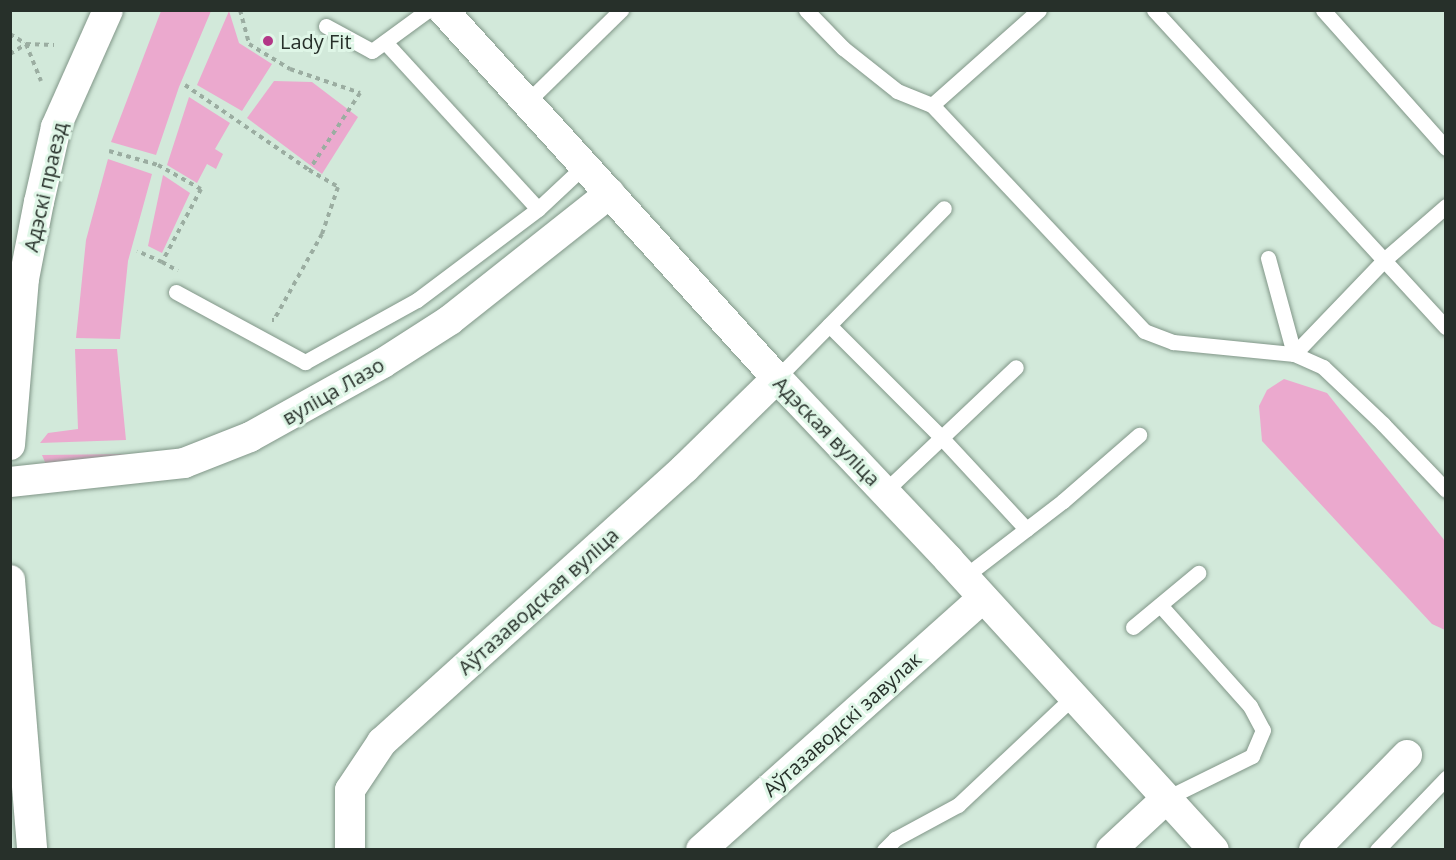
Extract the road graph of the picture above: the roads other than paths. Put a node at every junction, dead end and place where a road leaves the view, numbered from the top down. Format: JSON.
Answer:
{"nodes":[{"id":1,"x":108,"y":10,"type":"edge"},
{"id":2,"x":428,"y":10,"type":"edge"},
{"id":3,"x":442,"y":10,"type":"edge"},
{"id":4,"x":621,"y":10,"type":"edge"},
{"id":5,"x":806,"y":10,"type":"edge"},
{"id":6,"x":1040,"y":10,"type":"edge"},
{"id":7,"x":1155,"y":10,"type":"edge"},
{"id":8,"x":1323,"y":10,"type":"edge"},
{"id":9,"x":326,"y":26,"type":"dead end"},
{"id":10,"x":385,"y":42,"type":"junction"},
{"id":11,"x":527,"y":102,"type":"junction"},
{"id":12,"x":932,"y":105,"type":"junction"},
{"id":13,"x":1446,"y":148,"type":"edge"},
{"id":14,"x":585,"y":165,"type":"junction"},
{"id":15,"x":610,"y":193,"type":"junction"},
{"id":16,"x":1446,"y":206,"type":"edge"},
{"id":17,"x":944,"y":208,"type":"dead end"},
{"id":18,"x":538,"y":209,"type":"junction"},
{"id":19,"x":1268,"y":258,"type":"dead end"},
{"id":20,"x":1384,"y":260,"type":"junction"},
{"id":21,"x":176,"y":292,"type":"dead end"},
{"id":22,"x":829,"y":325,"type":"junction"},
{"id":23,"x":1446,"y":327,"type":"edge"},
{"id":24,"x":1294,"y":354,"type":"junction"},
{"id":25,"x":1016,"y":367,"type":"dead end"},
{"id":26,"x":777,"y":378,"type":"junction"},
{"id":27,"x":1139,"y":435,"type":"dead end"},
{"id":28,"x":940,"y":436,"type":"junction"},
{"id":29,"x":10,"y":445,"type":"edge"},
{"id":30,"x":10,"y":482,"type":"edge"},
{"id":31,"x":1446,"y":490,"type":"edge"},
{"id":32,"x":885,"y":491,"type":"junction"},
{"id":33,"x":1026,"y":529,"type":"junction"},
{"id":34,"x":1198,"y":573,"type":"dead end"},
{"id":35,"x":10,"y":580,"type":"edge"},
{"id":36,"x":974,"y":587,"type":"junction"},
{"id":37,"x":1160,"y":605,"type":"junction"},
{"id":38,"x":1133,"y":627,"type":"dead end"},
{"id":39,"x":1074,"y":696,"type":"junction"},
{"id":40,"x":1407,"y":755,"type":"dead end"},
{"id":41,"x":1444,"y":784,"type":"edge"},
{"id":42,"x":1167,"y":798,"type":"junction"},
{"id":43,"x":32,"y":849,"type":"edge"},
{"id":44,"x":350,"y":849,"type":"edge"},
{"id":45,"x":701,"y":849,"type":"edge"},
{"id":46,"x":884,"y":849,"type":"edge"},
{"id":47,"x":1111,"y":849,"type":"edge"},
{"id":48,"x":1215,"y":849,"type":"edge"},
{"id":49,"x":1314,"y":849,"type":"edge"},
{"id":50,"x":1377,"y":849,"type":"edge"}],
"edges":[{"from":1,"to":29,"type":"street","name":"Адэскі праезд"},
{"from":2,"to":10,"type":"lane"},
{"from":3,"to":11,"type":"street","name":"Адэская вуліца"},
{"from":4,"to":11,"type":"lane"},
{"from":5,"to":12,"type":"lane"},
{"from":6,"to":12,"type":"lane"},
{"from":7,"to":20,"type":"lane"},
{"from":8,"to":13,"type":"lane"},
{"from":9,"to":10,"type":"lane"},
{"from":10,"to":18,"type":"lane"},
{"from":11,"to":14,"type":"street","name":"Адэская вуліца"},
{"from":12,"to":24,"type":"lane"},
{"from":14,"to":15,"type":"street","name":"Адэская вуліца"},
{"from":14,"to":18,"type":"lane"},
{"from":15,"to":26,"type":"street","name":"Адэская вуліца"},
{"from":15,"to":30,"type":"street","name":"вуліца Лазо"},
{"from":16,"to":20,"type":"lane"},
{"from":17,"to":22,"type":"lane"},
{"from":18,"to":21,"type":"lane"},
{"from":19,"to":24,"type":"lane"},
{"from":20,"to":23,"type":"lane"},
{"from":20,"to":24,"type":"lane"},
{"from":22,"to":26,"type":"lane"},
{"from":22,"to":28,"type":"lane"},
{"from":24,"to":31,"type":"lane"},
{"from":25,"to":28,"type":"lane"},
{"from":26,"to":32,"type":"street","name":"Адэская вуліца"},
{"from":26,"to":44,"type":"street","name":"Аўтазаводская вуліца"},
{"from":27,"to":33,"type":"lane"},
{"from":28,"to":32,"type":"lane"},
{"from":28,"to":33,"type":"lane"},
{"from":32,"to":36,"type":"street","name":"Адэская вуліца"},
{"from":33,"to":36,"type":"lane"},
{"from":34,"to":37,"type":"lane"},
{"from":35,"to":43,"type":"street"},
{"from":36,"to":39,"type":"street","name":"Адэская вуліца"},
{"from":36,"to":45,"type":"street","name":"Аўтазаводскі завулак"},
{"from":37,"to":38,"type":"lane"},
{"from":37,"to":42,"type":"lane"},
{"from":39,"to":42,"type":"street","name":"Адэская вуліца"},
{"from":39,"to":46,"type":"lane"},
{"from":40,"to":49,"type":"street"},
{"from":41,"to":50,"type":"lane"},
{"from":42,"to":47,"type":"street"},
{"from":42,"to":48,"type":"street","name":"Адэская вуліца"}]}
